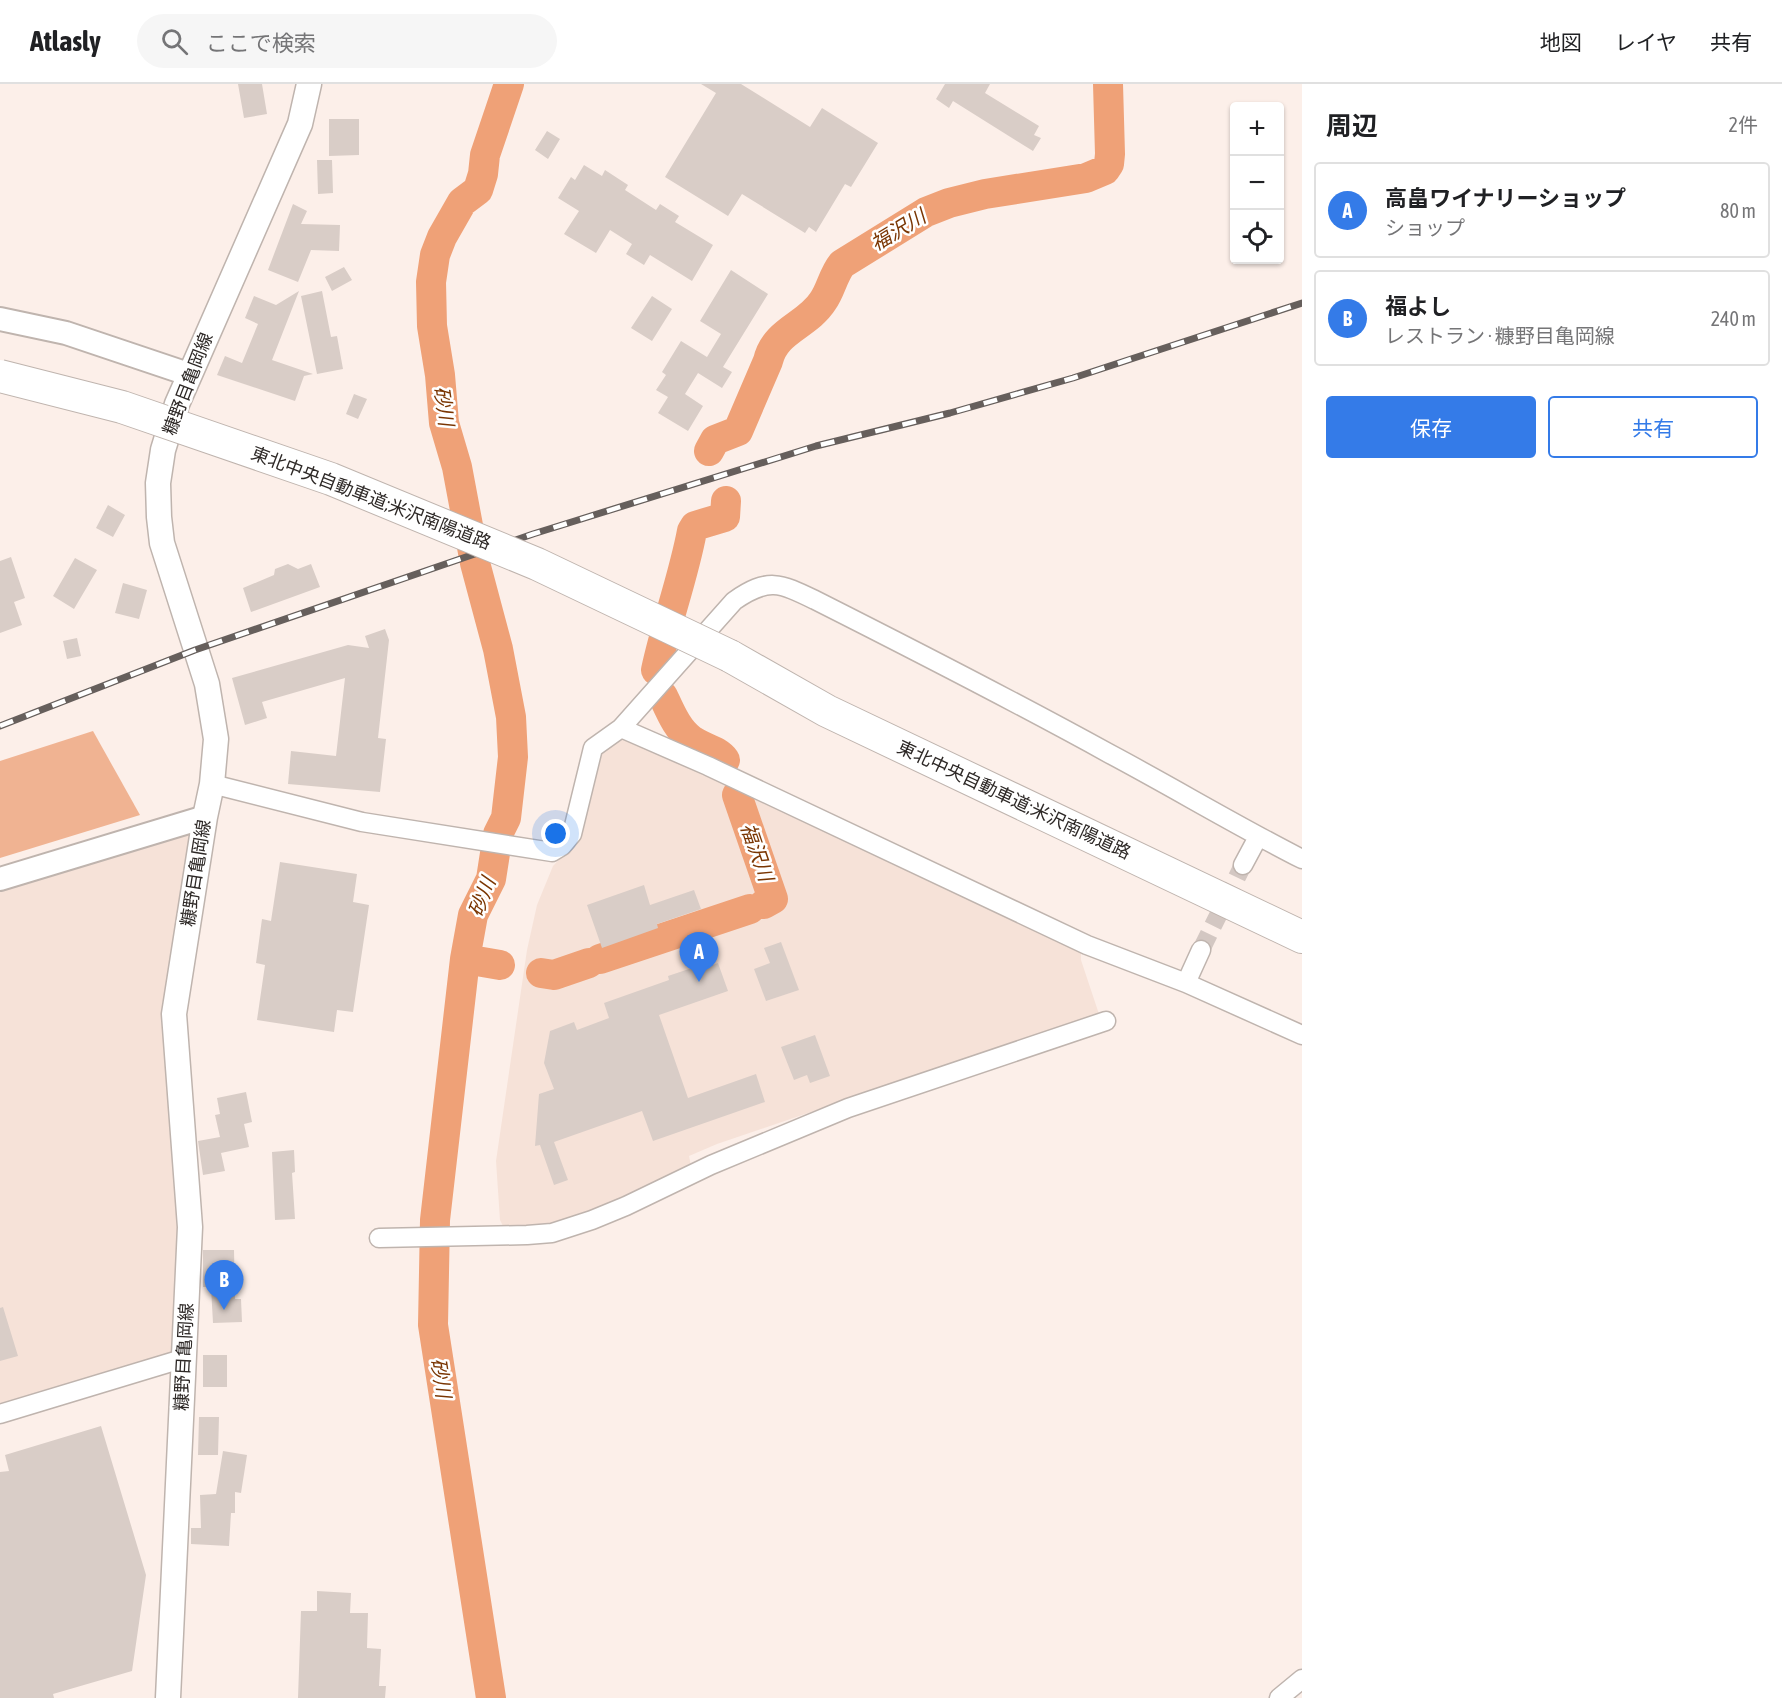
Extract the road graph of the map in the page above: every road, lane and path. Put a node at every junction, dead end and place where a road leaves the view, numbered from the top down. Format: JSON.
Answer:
{"nodes":[{"id":1,"x":309,"y":84,"type":"edge"},
{"id":2,"x":0,"y":319,"type":"edge"},
{"id":3,"x":188,"y":374,"type":"junction"},
{"id":4,"x":0,"y":376,"type":"edge"},
{"id":5,"x":730,"y":656,"type":"junction"},
{"id":6,"x":621,"y":728,"type":"junction"},
{"id":7,"x":213,"y":784,"type":"junction"},
{"id":8,"x":205,"y":817,"type":"junction"},
{"id":9,"x":1258,"y":837,"type":"junction"},
{"id":10,"x":1302,"y":859,"type":"edge"},
{"id":11,"x":1244,"y":865,"type":"tunnel mouth"},
{"id":12,"x":0,"y":879,"type":"edge"},
{"id":13,"x":1302,"y":926,"type":"edge"},
{"id":14,"x":1302,"y":937,"type":"edge"},
{"id":15,"x":1201,"y":950,"type":"tunnel mouth"},
{"id":16,"x":1185,"y":983,"type":"junction"},
{"id":17,"x":1106,"y":1020,"type":"dead end"},
{"id":18,"x":1302,"y":1035,"type":"edge"},
{"id":19,"x":379,"y":1238,"type":"dead end"},
{"id":20,"x":185,"y":1358,"type":"junction"},
{"id":21,"x":0,"y":1414,"type":"edge"},
{"id":22,"x":1302,"y":1679,"type":"edge"},
{"id":23,"x":168,"y":1698,"type":"edge"},
{"id":24,"x":1279,"y":1698,"type":"edge"}],
"edges":[{"from":1,"to":3,"type":"main road","name":"糠野目亀岡線"},
{"from":2,"to":3,"type":"street"},
{"from":3,"to":7,"type":"main road","name":"糠野目亀岡線"},
{"from":4,"to":5,"type":"highway","name":"東北中央自動車道;米沢南陽道路","bridge":true},
{"from":5,"to":13,"type":"highway","name":"東北中央自動車道;米沢南陽道路"},
{"from":5,"to":14,"type":"highway","name":"東北中央自動車道;米沢南陽道路"},
{"from":6,"to":7,"type":"street"},
{"from":6,"to":9,"type":"street"},
{"from":6,"to":16,"type":"street"},
{"from":7,"to":8,"type":"main road","name":"糠野目亀岡線"},
{"from":8,"to":12,"type":"street"},
{"from":8,"to":20,"type":"main road","name":"糠野目亀岡線"},
{"from":9,"to":10,"type":"street"},
{"from":9,"to":11,"type":"street"},
{"from":15,"to":16,"type":"street"},
{"from":16,"to":18,"type":"street"},
{"from":17,"to":19,"type":"street"},
{"from":20,"to":21,"type":"street"},
{"from":20,"to":23,"type":"main road","name":"糠野目亀岡線"},
{"from":22,"to":24,"type":"street"}]}
